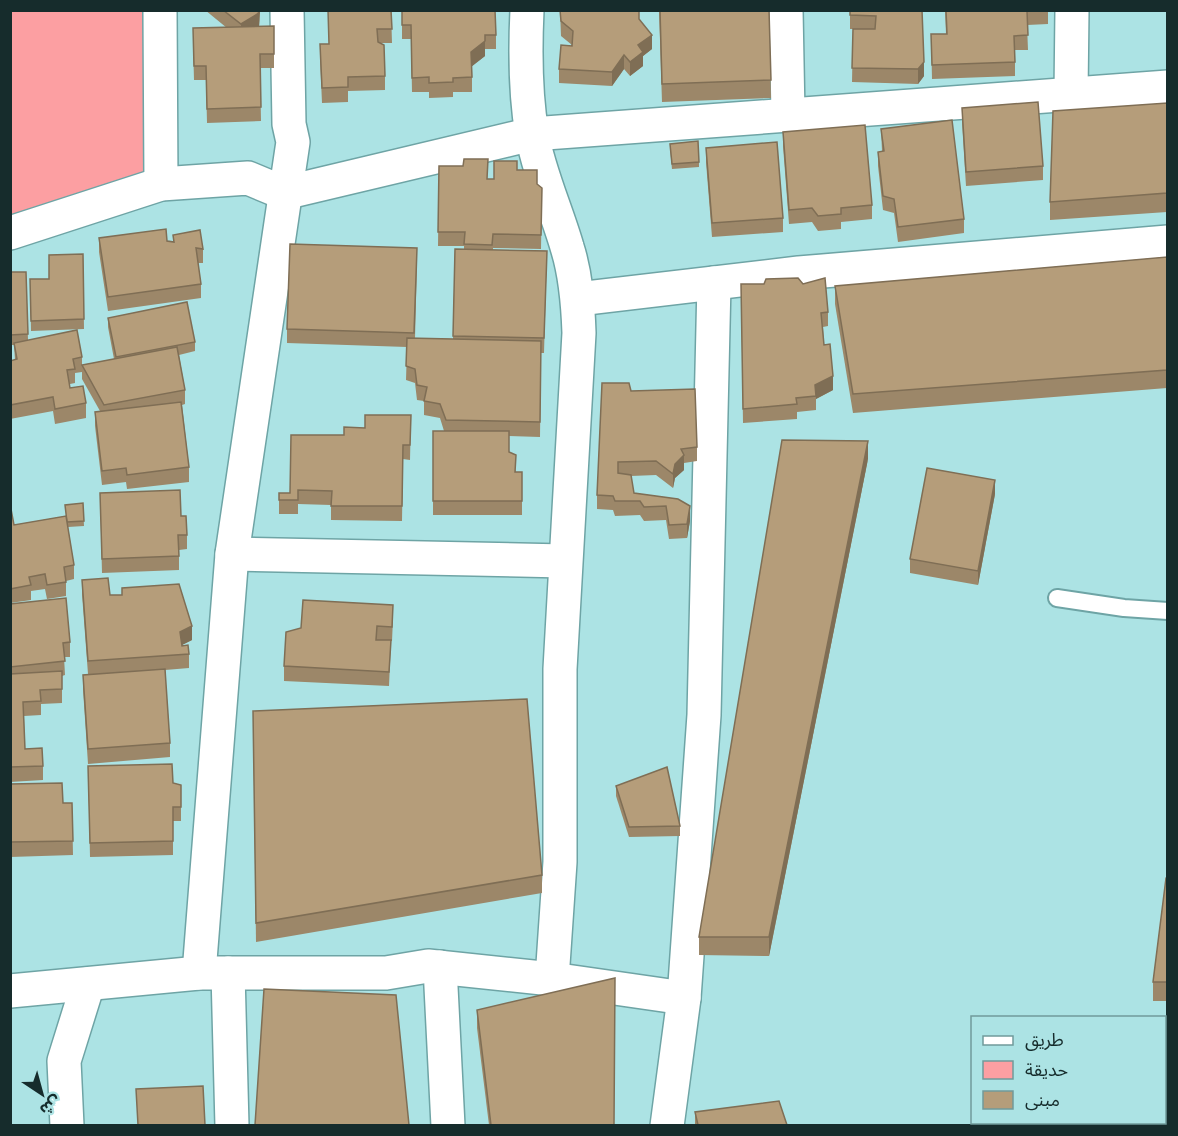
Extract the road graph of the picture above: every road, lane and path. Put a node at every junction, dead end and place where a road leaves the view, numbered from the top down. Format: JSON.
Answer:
{"nodes":[{"id":1,"x":160,"y":10,"type":"edge"},
{"id":2,"x":287,"y":10,"type":"edge"},
{"id":3,"x":526,"y":10,"type":"edge"},
{"id":4,"x":786,"y":10,"type":"edge"},
{"id":5,"x":1072,"y":10,"type":"edge"},
{"id":6,"x":1167,"y":87,"type":"edge"},
{"id":7,"x":1071,"y":93,"type":"junction"},
{"id":8,"x":788,"y":115,"type":"junction"},
{"id":9,"x":532,"y":134,"type":"junction"},
{"id":10,"x":161,"y":184,"type":"junction"},
{"id":11,"x":284,"y":193,"type":"junction"},
{"id":12,"x":10,"y":233,"type":"edge"},
{"id":13,"x":1167,"y":242,"type":"edge"},
{"id":14,"x":714,"y":283,"type":"junction"},
{"id":15,"x":578,"y":299,"type":"junction"},
{"id":16,"x":232,"y":554,"type":"junction"},
{"id":17,"x":565,"y":561,"type":"junction"},
{"id":18,"x":1058,"y":598,"type":"dead end"},
{"id":19,"x":1167,"y":611,"type":"edge"},
{"id":20,"x":440,"y":968,"type":"junction"},
{"id":21,"x":214,"y":973,"type":"junction"},
{"id":22,"x":552,"y":979,"type":"junction"},
{"id":23,"x":88,"y":984,"type":"junction"},
{"id":24,"x":10,"y":991,"type":"edge"},
{"id":25,"x":684,"y":998,"type":"junction"},
{"id":26,"x":67,"y":1125,"type":"edge"},
{"id":27,"x":232,"y":1125,"type":"edge"},
{"id":28,"x":448,"y":1125,"type":"edge"},
{"id":29,"x":667,"y":1125,"type":"edge"}],
"edges":[{"from":1,"to":10,"type":"street"},
{"from":2,"to":11,"type":"street"},
{"from":3,"to":9,"type":"street"},
{"from":4,"to":8,"type":"street"},
{"from":5,"to":7,"type":"street"},
{"from":6,"to":7,"type":"street"},
{"from":7,"to":8,"type":"street"},
{"from":8,"to":9,"type":"street"},
{"from":9,"to":11,"type":"street"},
{"from":9,"to":15,"type":"street"},
{"from":10,"to":11,"type":"street"},
{"from":10,"to":12,"type":"street"},
{"from":11,"to":16,"type":"street"},
{"from":13,"to":14,"type":"street"},
{"from":14,"to":15,"type":"street"},
{"from":14,"to":25,"type":"street"},
{"from":15,"to":17,"type":"street"},
{"from":16,"to":17,"type":"street"},
{"from":16,"to":21,"type":"street"},
{"from":17,"to":22,"type":"street"},
{"from":18,"to":19,"type":"lane"},
{"from":20,"to":21,"type":"street"},
{"from":20,"to":22,"type":"street"},
{"from":20,"to":28,"type":"street"},
{"from":21,"to":23,"type":"street"},
{"from":21,"to":27,"type":"street"},
{"from":22,"to":25,"type":"street"},
{"from":23,"to":24,"type":"street"},
{"from":23,"to":26,"type":"street"},
{"from":25,"to":29,"type":"street"}]}
